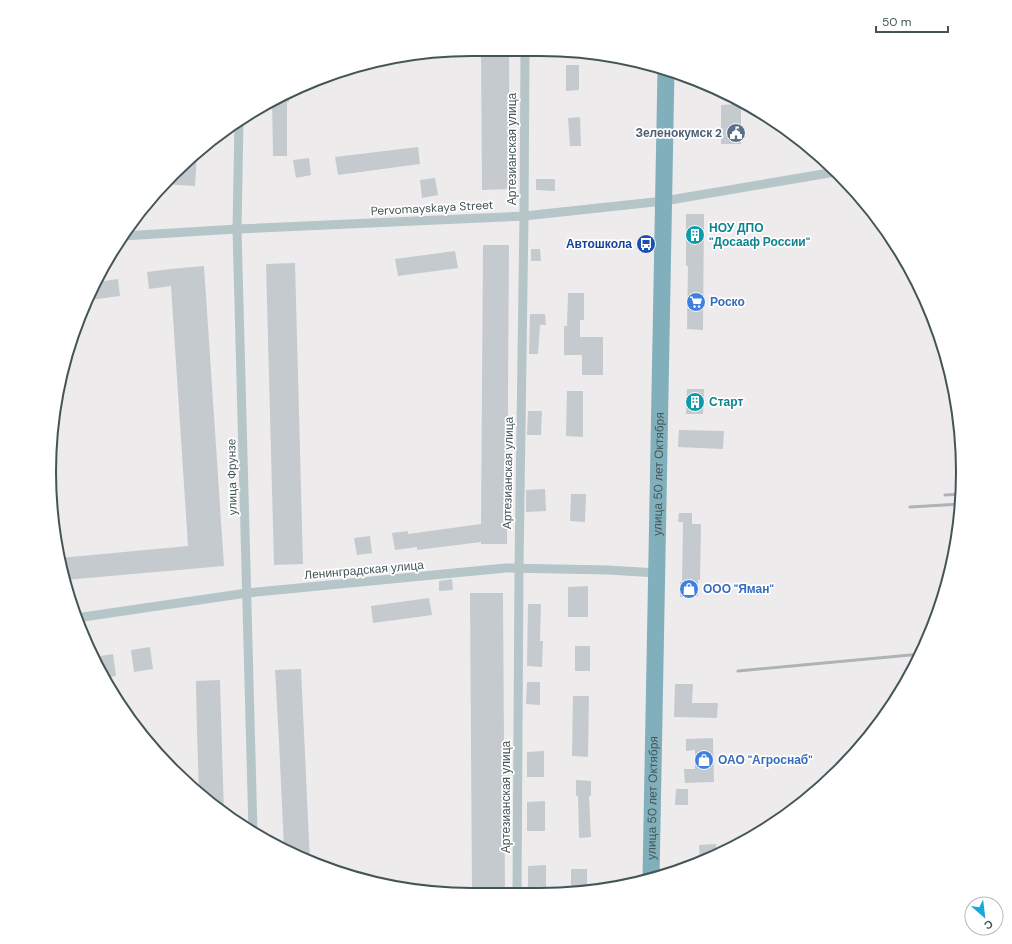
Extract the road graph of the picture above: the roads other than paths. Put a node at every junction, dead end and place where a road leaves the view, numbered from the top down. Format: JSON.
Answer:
{"nodes":[{"id":1,"x":525,"y":56,"type":"edge"},
{"id":2,"x":666,"y":76,"type":"edge"},
{"id":3,"x":239,"y":128,"type":"edge"},
{"id":4,"x":829,"y":173,"type":"edge"},
{"id":5,"x":664,"y":202,"type":"junction"},
{"id":6,"x":524,"y":216,"type":"junction"},
{"id":7,"x":237,"y":229,"type":"junction"},
{"id":8,"x":130,"y":236,"type":"edge"},
{"id":9,"x":519,"y":568,"type":"junction"},
{"id":10,"x":656,"y":573,"type":"junction"},
{"id":11,"x":247,"y":593,"type":"junction"},
{"id":12,"x":82,"y":617,"type":"edge"},
{"id":13,"x":253,"y":825,"type":"edge"},
{"id":14,"x":651,"y":873,"type":"edge"},
{"id":15,"x":517,"y":888,"type":"edge"}],
"edges":[{"from":1,"to":6,"type":"street","name":"Артезианская улица"},
{"from":2,"to":5,"type":"highway","name":"улица 50 лет Октября"},
{"from":3,"to":7,"type":"street","name":"улица Фрунзе"},
{"from":4,"to":5,"type":"street","name":"Pervomayskaya Street"},
{"from":5,"to":6,"type":"street","name":"Pervomayskaya Street"},
{"from":5,"to":10,"type":"highway","name":"улица 50 лет Октября"},
{"from":6,"to":7,"type":"street","name":"Pervomayskaya Street"},
{"from":6,"to":9,"type":"street","name":"Артезианская улица"},
{"from":7,"to":8,"type":"street","name":"Pervomayskaya Street"},
{"from":7,"to":11,"type":"street","name":"улица Фрунзе"},
{"from":9,"to":10,"type":"street","name":"Ленинградская улица"},
{"from":9,"to":11,"type":"street","name":"Ленинградская улица"},
{"from":9,"to":15,"type":"street","name":"Артезианская улица"},
{"from":10,"to":14,"type":"highway","name":"улица 50 лет Октября"},
{"from":11,"to":12,"type":"street","name":"Ленинградская улица"},
{"from":11,"to":13,"type":"street","name":"улица Фрунзе"}]}
